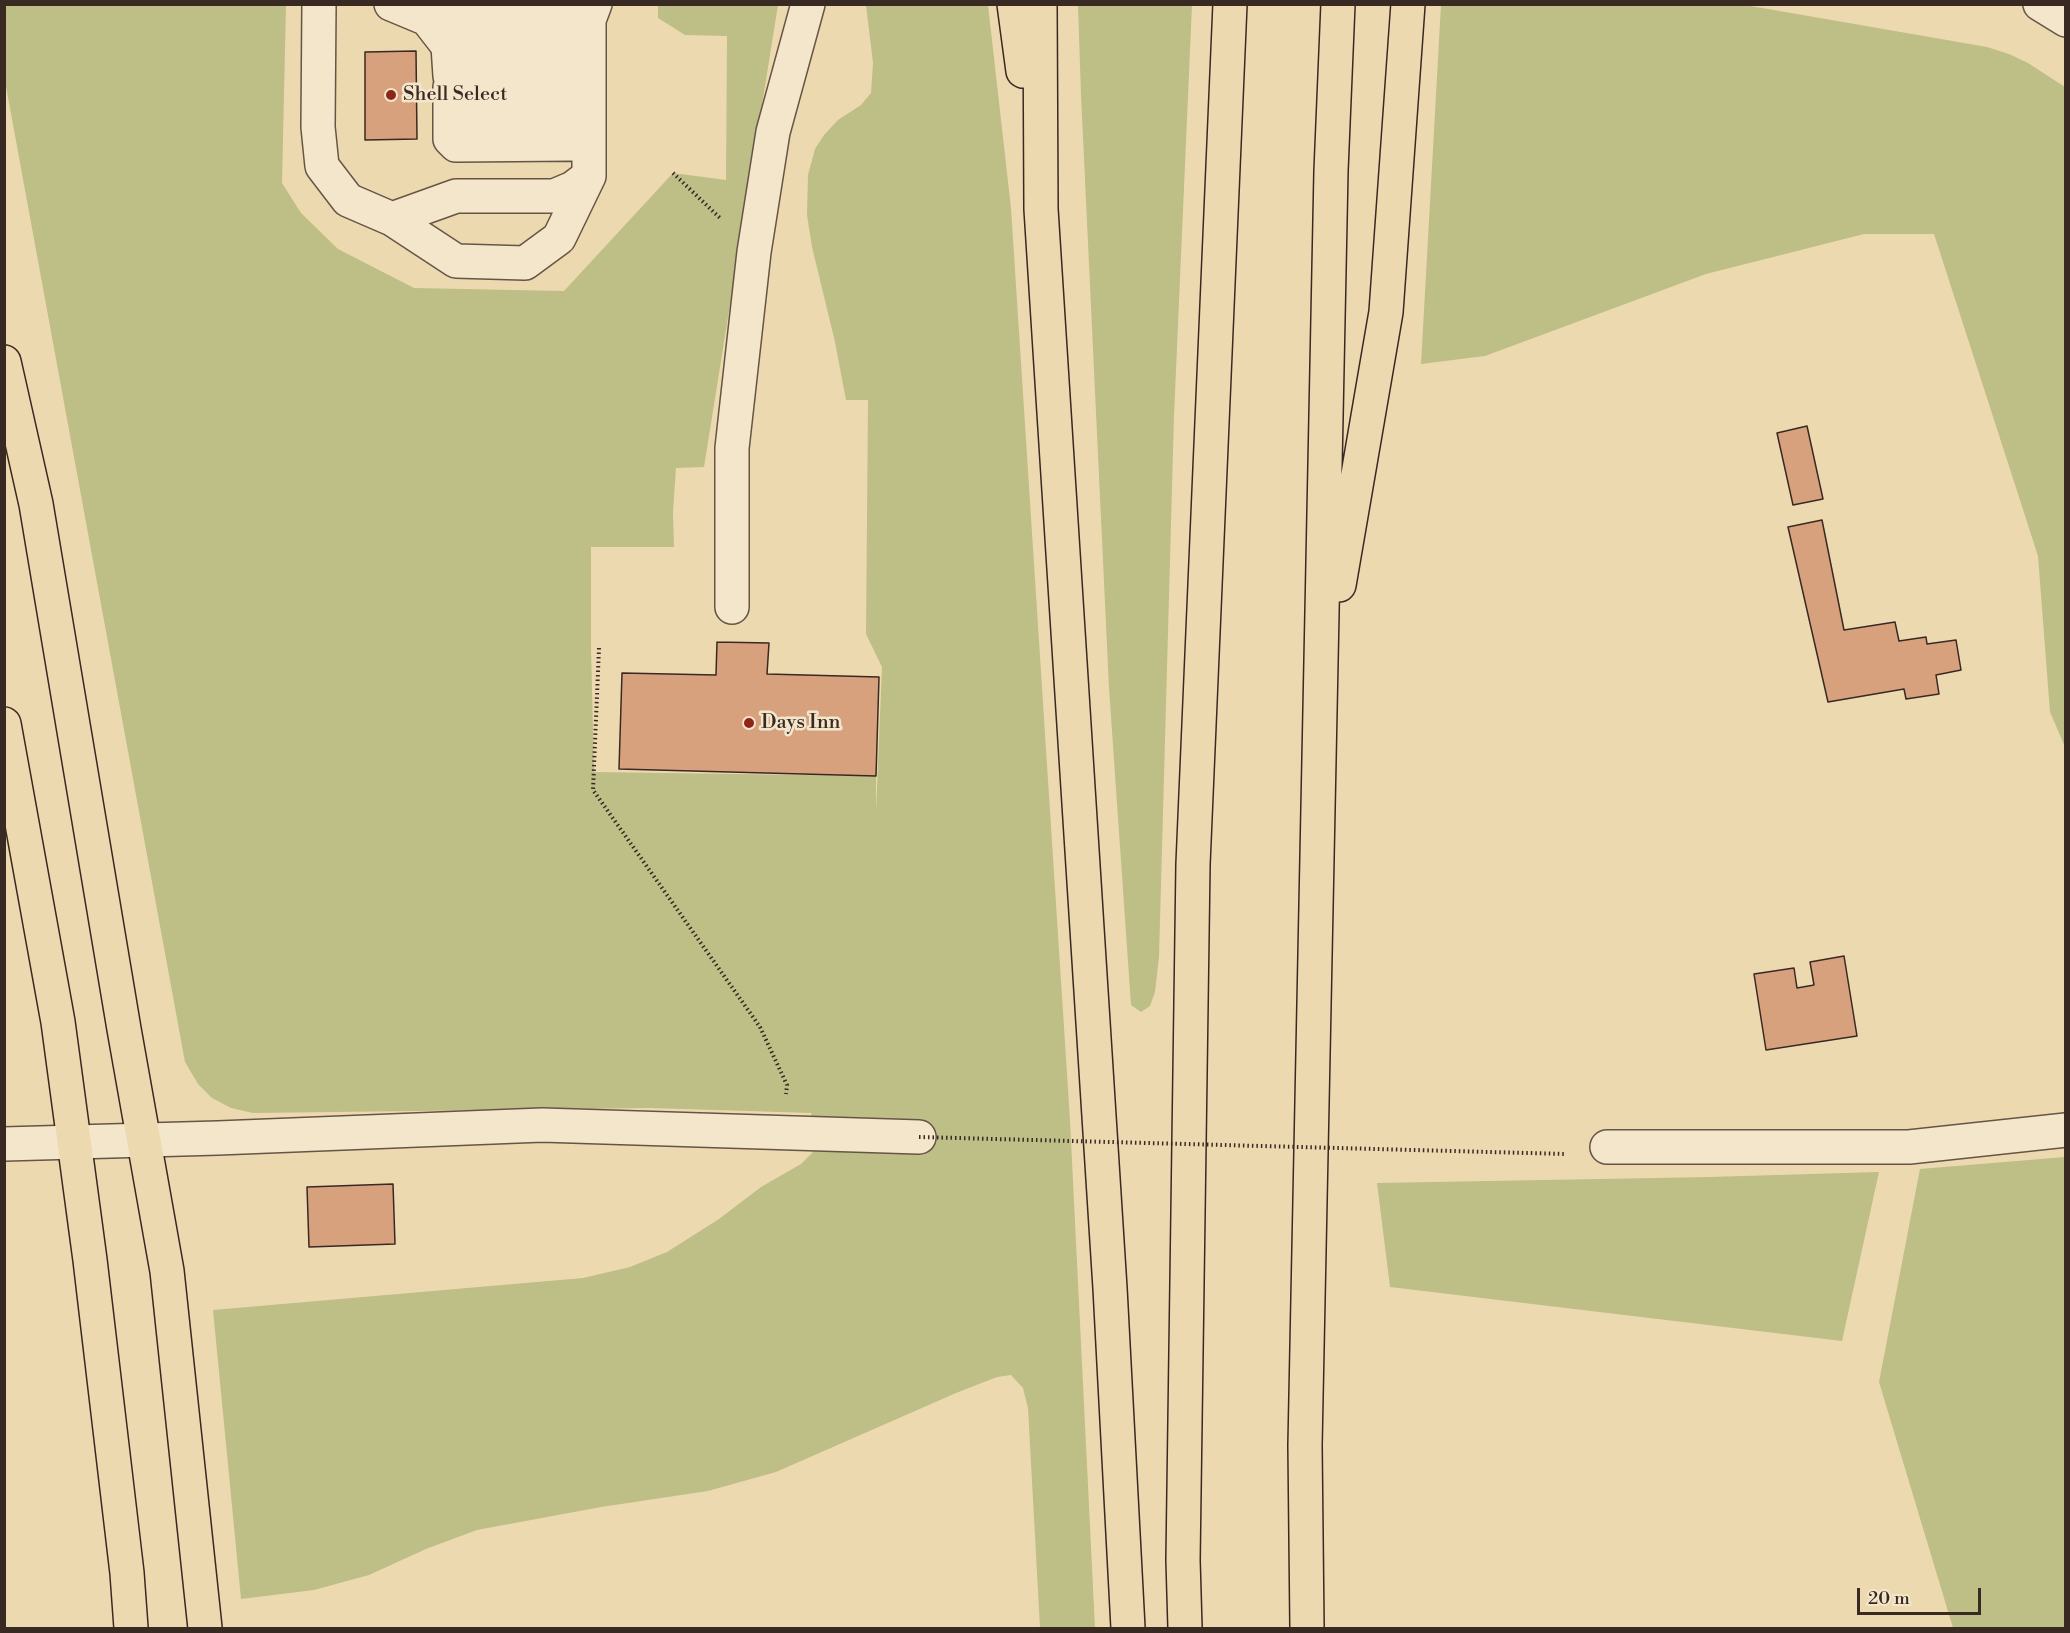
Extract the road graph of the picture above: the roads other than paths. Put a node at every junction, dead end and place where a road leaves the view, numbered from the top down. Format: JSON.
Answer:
{"nodes":[{"id":1,"x":319,"y":4,"type":"edge"},
{"id":2,"x":391,"y":4,"type":"edge"},
{"id":3,"x":808,"y":4,"type":"edge"},
{"id":4,"x":1014,"y":4,"type":"edge"},
{"id":5,"x":1040,"y":4,"type":"edge"},
{"id":6,"x":1230,"y":4,"type":"edge"},
{"id":7,"x":1338,"y":4,"type":"edge"},
{"id":8,"x":1408,"y":4,"type":"edge"},
{"id":9,"x":2040,"y":4,"type":"edge"},
{"id":10,"x":430,"y":12,"type":"edge"},
{"id":11,"x":2066,"y":20,"type":"edge"},
{"id":12,"x":590,"y":27,"type":"edge"},
{"id":13,"x":450,"y":76,"type":"junction"},
{"id":14,"x":589,"y":114,"type":"junction"},
{"id":15,"x":589,"y":176,"type":"junction"},
{"id":16,"x":1041,"y":210,"type":"junction"},
{"id":17,"x":392,"y":219,"type":"junction"},
{"id":18,"x":4,"y":362,"type":"edge"},
{"id":19,"x":732,"y":606,"type":"dead end"},
{"id":20,"x":1321,"y":694,"type":"junction"},
{"id":21,"x":4,"y":724,"type":"edge"},
{"id":22,"x":2066,"y":1130,"type":"edge"},
{"id":23,"x":919,"y":1137,"type":"road end"},
{"id":24,"x":144,"y":1140,"type":"junction"},
{"id":25,"x":74,"y":1142,"type":"junction"},
{"id":26,"x":4,"y":1144,"type":"edge"},
{"id":27,"x":1607,"y":1147,"type":"dead end"},
{"id":28,"x":131,"y":1629,"type":"edge"},
{"id":29,"x":205,"y":1629,"type":"edge"},
{"id":30,"x":1128,"y":1629,"type":"edge"},
{"id":31,"x":1185,"y":1629,"type":"edge"},
{"id":32,"x":1307,"y":1629,"type":"edge"}],
"edges":[{"from":1,"to":17,"type":"street"},
{"from":2,"to":10,"type":"street"},
{"from":3,"to":19,"type":"street"},
{"from":4,"to":16,"type":"main road"},
{"from":5,"to":16,"type":"main road"},
{"from":6,"to":31,"type":"main road"},
{"from":7,"to":20,"type":"main road"},
{"from":8,"to":20,"type":"main road"},
{"from":9,"to":11,"type":"street"},
{"from":10,"to":12,"type":"street"},
{"from":10,"to":13,"type":"street"},
{"from":12,"to":13,"type":"street"},
{"from":12,"to":14,"type":"street"},
{"from":13,"to":14,"type":"street"},
{"from":14,"to":15,"type":"street"},
{"from":15,"to":17,"type":"street"},
{"from":15,"to":17,"type":"street"},
{"from":16,"to":30,"type":"main road"},
{"from":18,"to":24,"type":"main road"},
{"from":20,"to":32,"type":"main road"},
{"from":21,"to":25,"type":"main road"},
{"from":22,"to":27,"type":"street"},
{"from":23,"to":24,"type":"street"},
{"from":24,"to":25,"type":"street"},
{"from":24,"to":29,"type":"main road"},
{"from":25,"to":26,"type":"street"},
{"from":25,"to":28,"type":"main road"}]}
